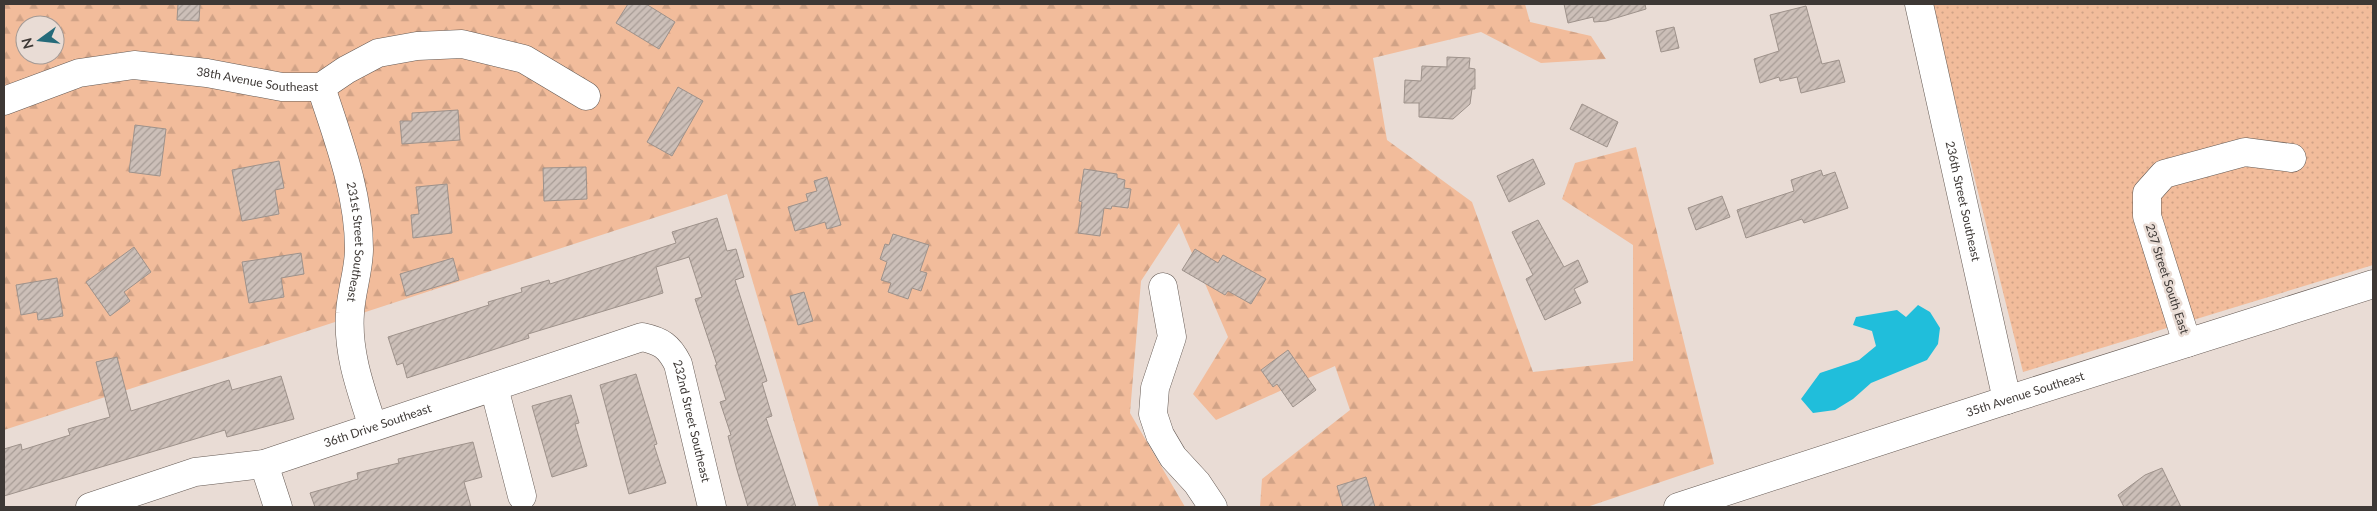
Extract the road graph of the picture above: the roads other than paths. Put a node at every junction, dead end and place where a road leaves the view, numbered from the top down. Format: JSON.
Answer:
{"nodes":[{"id":1,"x":1919,"y":4,"type":"edge"},
{"id":2,"x":321,"y":87,"type":"junction"},
{"id":3,"x":586,"y":96,"type":"dead end"},
{"id":4,"x":4,"y":101,"type":"edge"},
{"id":5,"x":2292,"y":158,"type":"dead end"},
{"id":6,"x":2373,"y":284,"type":"edge"},
{"id":7,"x":1163,"y":287,"type":"dead end"},
{"id":8,"x":662,"y":341,"type":"joint"},
{"id":9,"x":2187,"y":343,"type":"junction"},
{"id":10,"x":494,"y":387,"type":"junction"},
{"id":11,"x":2007,"y":400,"type":"junction"},
{"id":12,"x":374,"y":427,"type":"junction"},
{"id":13,"x":264,"y":464,"type":"junction"},
{"id":14,"x":522,"y":496,"type":"dead end"},
{"id":15,"x":90,"y":507,"type":"edge"},
{"id":16,"x":278,"y":507,"type":"edge"},
{"id":17,"x":712,"y":507,"type":"edge"},
{"id":18,"x":1213,"y":507,"type":"edge"},
{"id":19,"x":1678,"y":507,"type":"edge"}],
"edges":[{"from":1,"to":11,"type":"street","name":"236th Street Southeast"},
{"from":2,"to":3,"type":"street","name":"38th Avenue Southeast"},
{"from":2,"to":4,"type":"street","name":"38th Avenue Southeast"},
{"from":2,"to":12,"type":"street","name":"231st Street Southeast"},
{"from":5,"to":9,"type":"street","name":"237 Street South East"},
{"from":6,"to":9,"type":"street","name":"35th Avenue Southeast"},
{"from":7,"to":18,"type":"street"},
{"from":8,"to":10,"type":"street","name":"36th Drive Southeast"},
{"from":8,"to":17,"type":"street","name":"232nd Street Southeast"},
{"from":9,"to":11,"type":"street","name":"35th Avenue Southeast"},
{"from":10,"to":12,"type":"street","name":"36th Drive Southeast"},
{"from":10,"to":14,"type":"street"},
{"from":11,"to":19,"type":"street","name":"35th Avenue Southeast"},
{"from":12,"to":13,"type":"street","name":"36th Drive Southeast"},
{"from":13,"to":15,"type":"street","name":"36th Drive Southeast"},
{"from":13,"to":16,"type":"street"}]}
